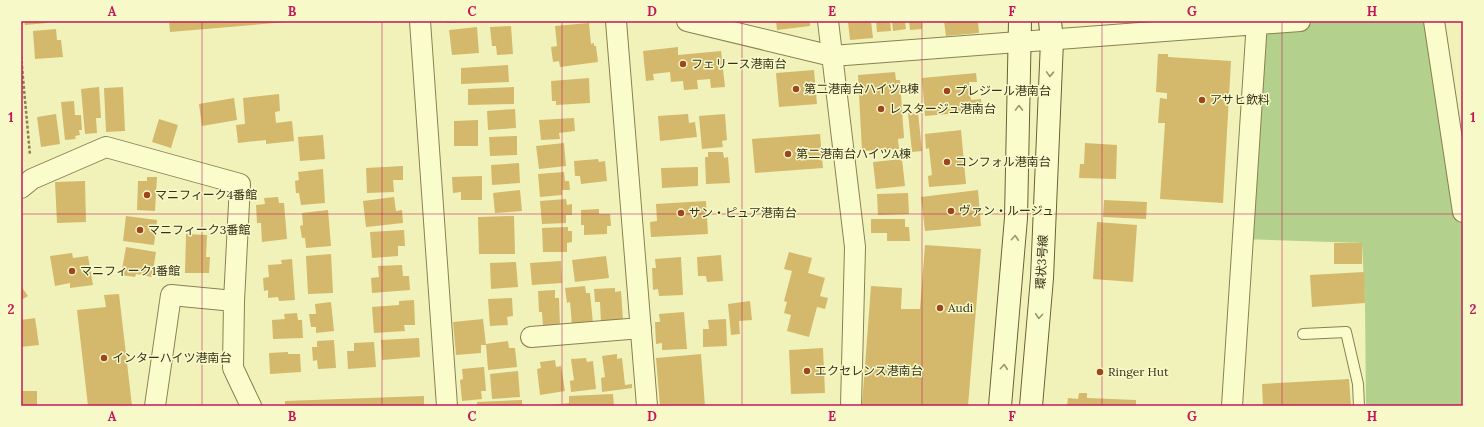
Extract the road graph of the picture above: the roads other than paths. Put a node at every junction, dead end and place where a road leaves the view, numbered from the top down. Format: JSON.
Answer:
{"nodes":[{"id":1,"x":420,"y":21,"type":"edge"},
{"id":2,"x":616,"y":21,"type":"edge"},
{"id":3,"x":687,"y":21,"type":"edge"},
{"id":4,"x":828,"y":21,"type":"edge"},
{"id":5,"x":1300,"y":21,"type":"edge"},
{"id":6,"x":1434,"y":21,"type":"edge"},
{"id":7,"x":1258,"y":22,"type":"edge"},
{"id":8,"x":1051,"y":31,"type":"edge"},
{"id":9,"x":1020,"y":32,"type":"edge"},
{"id":10,"x":832,"y":56,"type":"junction"},
{"id":11,"x":27,"y":183,"type":"edge"},
{"id":12,"x":1463,"y":212,"type":"edge"},
{"id":13,"x":234,"y":301,"type":"junction"},
{"id":14,"x":641,"y":328,"type":"junction"},
{"id":15,"x":1303,"y":334,"type":"dead end"},
{"id":16,"x":531,"y":337,"type":"dead end"},
{"id":17,"x":155,"y":406,"type":"edge"},
{"id":18,"x":251,"y":406,"type":"edge"},
{"id":19,"x":447,"y":406,"type":"edge"},
{"id":20,"x":647,"y":406,"type":"edge"},
{"id":21,"x":851,"y":406,"type":"edge"},
{"id":22,"x":1000,"y":406,"type":"edge"},
{"id":23,"x":1031,"y":406,"type":"edge"},
{"id":24,"x":1232,"y":406,"type":"edge"},
{"id":25,"x":1359,"y":406,"type":"edge"}],
"edges":[{"from":1,"to":19,"type":"street"},
{"from":2,"to":14,"type":"street"},
{"from":3,"to":10,"type":"street"},
{"from":4,"to":10,"type":"street"},
{"from":5,"to":7,"type":"street"},
{"from":6,"to":12,"type":"street"},
{"from":7,"to":8,"type":"street"},
{"from":7,"to":24,"type":"street"},
{"from":8,"to":9,"type":"street"},
{"from":8,"to":23,"type":"street","name":"環状3号線","one_way":true},
{"from":9,"to":10,"type":"street"},
{"from":22,"to":9,"type":"street","one_way":true},
{"from":10,"to":21,"type":"street"},
{"from":11,"to":13,"type":"street"},
{"from":13,"to":17,"type":"street"},
{"from":13,"to":18,"type":"street"},
{"from":14,"to":16,"type":"street"},
{"from":14,"to":20,"type":"street"},
{"from":15,"to":25,"type":"lane"}]}
